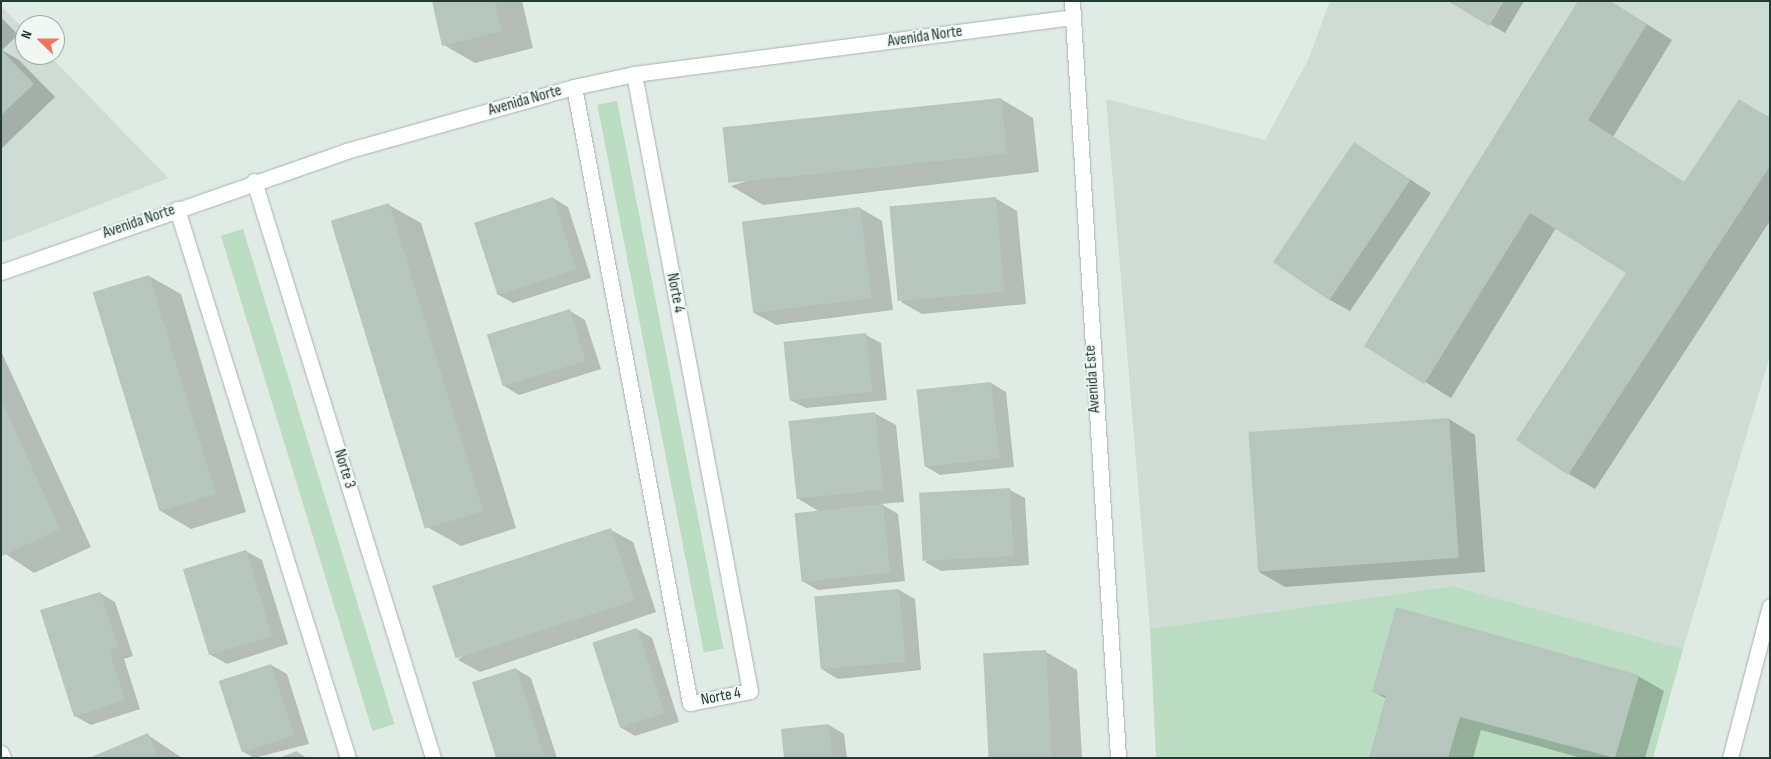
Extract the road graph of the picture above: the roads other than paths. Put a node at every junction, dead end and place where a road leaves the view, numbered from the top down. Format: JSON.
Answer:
{"nodes":[{"id":1,"x":1072,"y":1,"type":"edge"},
{"id":2,"x":1070,"y":17,"type":"junction"},
{"id":3,"x":634,"y":74,"type":"junction"},
{"id":4,"x":574,"y":88,"type":"junction"},
{"id":5,"x":254,"y":181,"type":"junction"},
{"id":6,"x":177,"y":209,"type":"junction"},
{"id":7,"x":1,"y":272,"type":"edge"},
{"id":8,"x":1770,"y":606,"type":"edge"},
{"id":9,"x":1,"y":753,"type":"edge"},
{"id":10,"x":3,"y":758,"type":"edge"},
{"id":11,"x":348,"y":758,"type":"edge"},
{"id":12,"x":433,"y":758,"type":"edge"},
{"id":13,"x":1118,"y":758,"type":"edge"},
{"id":14,"x":1730,"y":758,"type":"edge"}],
"edges":[{"from":1,"to":2,"type":"street","name":"Avenida Este"},
{"from":2,"to":3,"type":"street","name":"Avenida Norte"},
{"from":2,"to":13,"type":"street","name":"Avenida Este"},
{"from":3,"to":4,"type":"street","name":"Avenida Norte"},
{"from":3,"to":4,"type":"street","name":"Norte 4"},
{"from":4,"to":5,"type":"street","name":"Avenida Norte"},
{"from":5,"to":6,"type":"street","name":"Avenida Norte"},
{"from":5,"to":12,"type":"street","name":"Norte 3"},
{"from":6,"to":7,"type":"street","name":"Avenida Norte"},
{"from":6,"to":11,"type":"street"},
{"from":8,"to":14,"type":"street"},
{"from":9,"to":10,"type":"street"}]}
